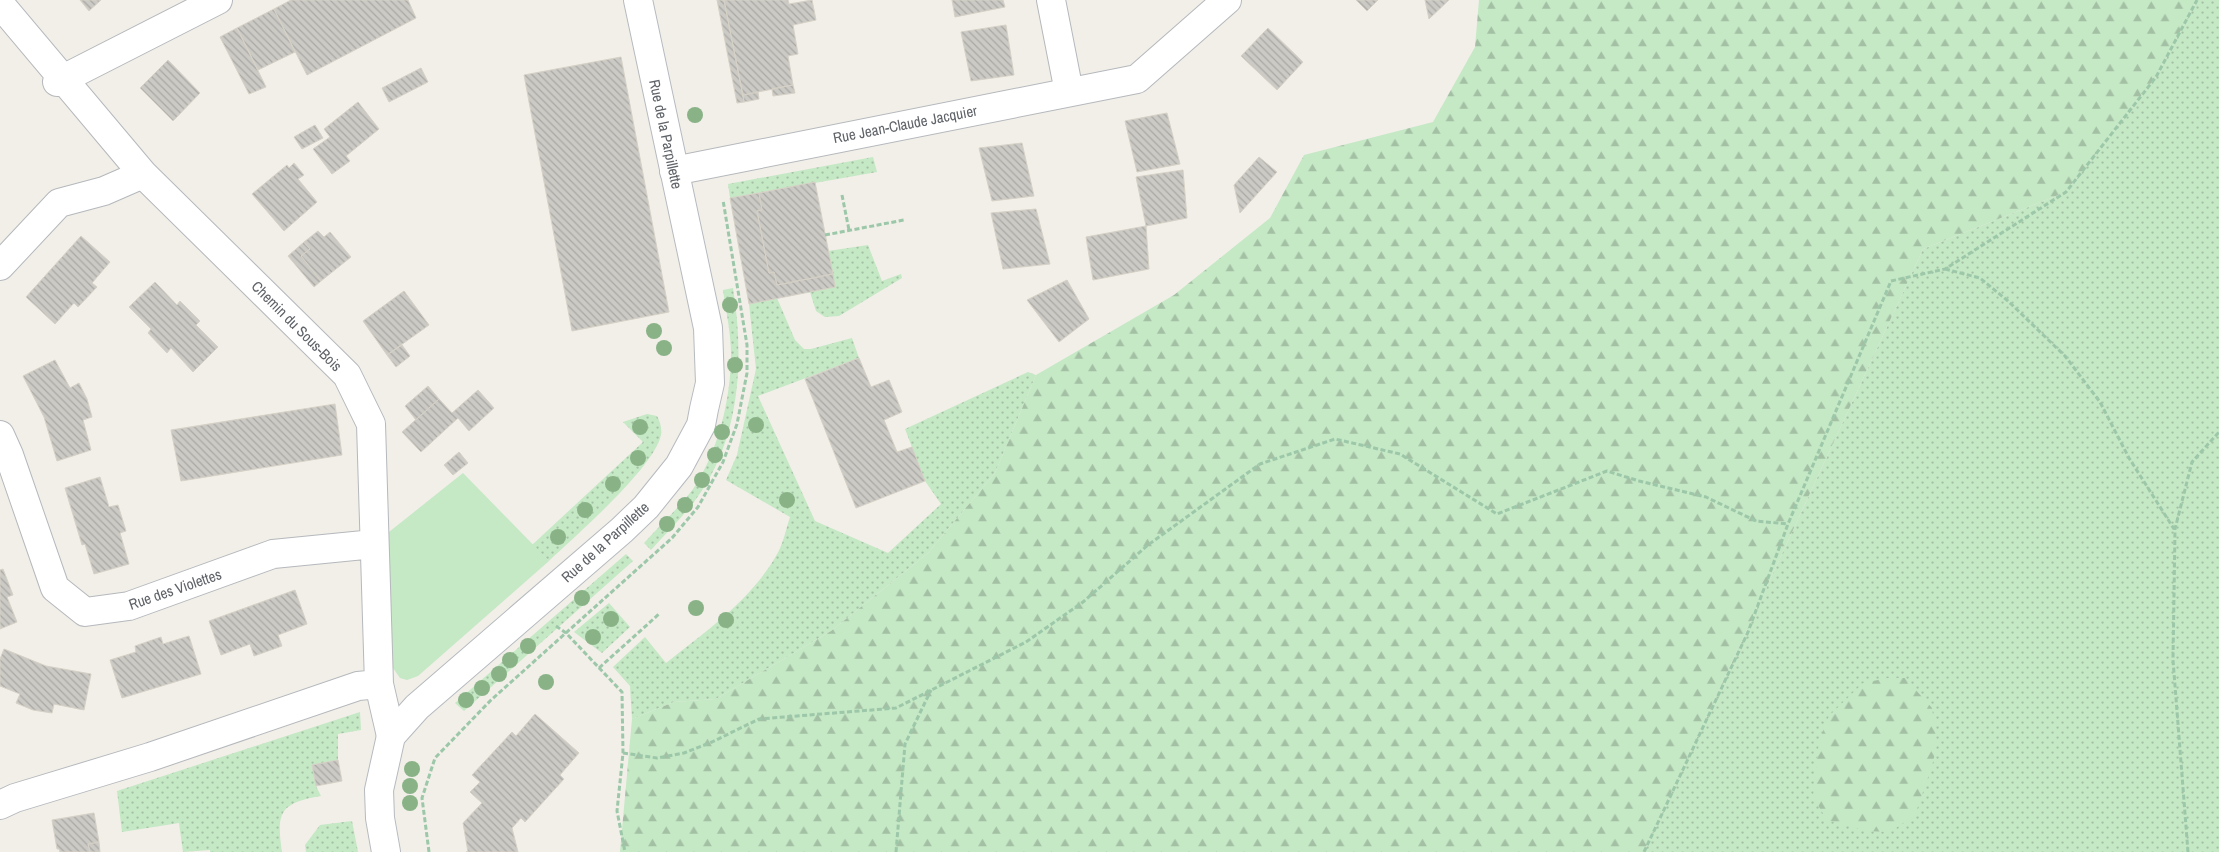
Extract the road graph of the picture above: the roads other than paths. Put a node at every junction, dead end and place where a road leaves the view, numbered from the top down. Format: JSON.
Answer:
{"nodes":[{"id":1,"x":218,"y":0,"type":"edge"},
{"id":2,"x":638,"y":0,"type":"edge"},
{"id":3,"x":1051,"y":0,"type":"edge"},
{"id":4,"x":1227,"y":0,"type":"edge"},
{"id":5,"x":0,"y":4,"type":"edge"},
{"id":6,"x":59,"y":80,"type":"junction"},
{"id":7,"x":1069,"y":92,"type":"junction"},
{"id":8,"x":674,"y":171,"type":"junction"},
{"id":9,"x":142,"y":174,"type":"junction"},
{"id":10,"x":0,"y":266,"type":"edge"},
{"id":11,"x":0,"y":435,"type":"edge"},
{"id":12,"x":374,"y":544,"type":"junction"},
{"id":13,"x":379,"y":684,"type":"junction"},
{"id":14,"x":391,"y":736,"type":"junction"},
{"id":15,"x":8,"y":802,"type":"edge"},
{"id":16,"x":386,"y":852,"type":"edge"}],
"edges":[{"from":1,"to":6,"type":"street"},
{"from":2,"to":8,"type":"street","name":"Rue de la Parpillette"},
{"from":3,"to":7,"type":"street"},
{"from":4,"to":7,"type":"street","name":"Rue Jean-Claude Jacquier"},
{"from":5,"to":6,"type":"street","name":"Chemin du Sous-Bois"},
{"from":6,"to":9,"type":"street","name":"Chemin du Sous-Bois"},
{"from":7,"to":8,"type":"street","name":"Rue Jean-Claude Jacquier"},
{"from":8,"to":14,"type":"street","name":"Rue de la Parpillette"},
{"from":9,"to":10,"type":"street"},
{"from":9,"to":12,"type":"street","name":"Chemin du Sous-Bois"},
{"from":11,"to":12,"type":"street","name":"Rue des Violettes"},
{"from":12,"to":13,"type":"street","name":"Chemin du Sous-Bois"},
{"from":13,"to":14,"type":"street","name":"Chemin du Sous-Bois"},
{"from":13,"to":15,"type":"street"},
{"from":14,"to":16,"type":"street","name":"Rue de la Parpillette"}]}
